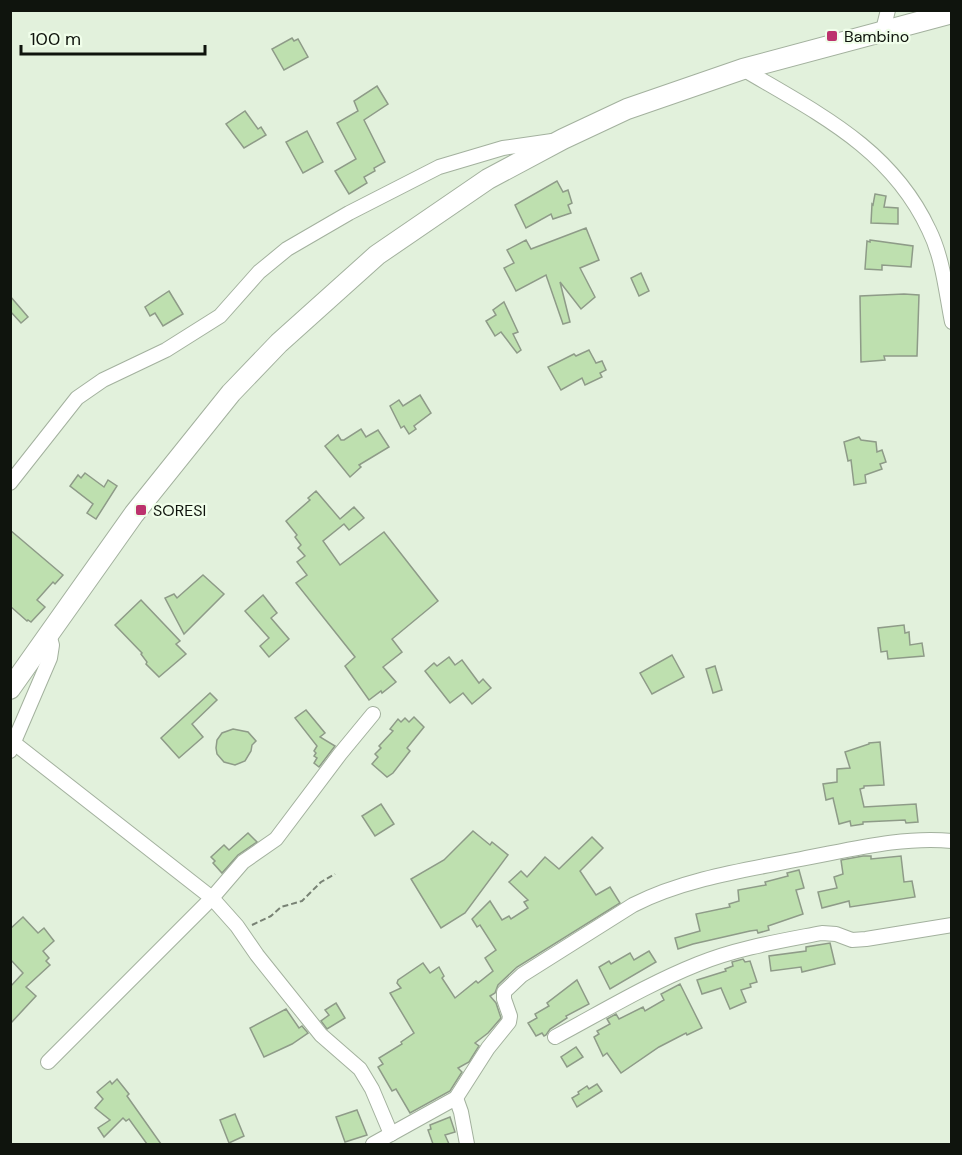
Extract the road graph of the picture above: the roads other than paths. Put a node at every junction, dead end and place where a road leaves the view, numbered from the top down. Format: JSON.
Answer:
{"nodes":[{"id":1,"x":888,"y":10,"type":"edge"},
{"id":2,"x":951,"y":14,"type":"edge"},
{"id":3,"x":883,"y":30,"type":"junction"},
{"id":4,"x":743,"y":69,"type":"junction"},
{"id":5,"x":563,"y":139,"type":"junction"},
{"id":6,"x":951,"y":322,"type":"edge"},
{"id":7,"x":10,"y":483,"type":"edge"},
{"id":8,"x":49,"y":634,"type":"junction"},
{"id":9,"x":10,"y":689,"type":"edge"},
{"id":10,"x":373,"y":714,"type":"dead end"},
{"id":11,"x":12,"y":747,"type":"edge"},
{"id":12,"x":951,"y":841,"type":"edge"},
{"id":13,"x":212,"y":898,"type":"junction"},
{"id":14,"x":951,"y":925,"type":"edge"},
{"id":15,"x":555,"y":1037,"type":"dead end"},
{"id":16,"x":48,"y":1062,"type":"dead end"},
{"id":17,"x":456,"y":1098,"type":"junction"},
{"id":18,"x":391,"y":1134,"type":"junction"},
{"id":19,"x":373,"y":1144,"type":"edge"},
{"id":20,"x":467,"y":1144,"type":"edge"}],
"edges":[{"from":1,"to":3,"type":"street"},
{"from":2,"to":3,"type":"highway"},
{"from":3,"to":4,"type":"highway"},
{"from":4,"to":5,"type":"highway"},
{"from":4,"to":6,"type":"street"},
{"from":5,"to":7,"type":"street"},
{"from":5,"to":8,"type":"highway"},
{"from":8,"to":9,"type":"highway"},
{"from":8,"to":11,"type":"street"},
{"from":10,"to":13,"type":"street"},
{"from":11,"to":13,"type":"street"},
{"from":12,"to":17,"type":"street"},
{"from":13,"to":16,"type":"street"},
{"from":13,"to":18,"type":"street"},
{"from":14,"to":15,"type":"street"},
{"from":17,"to":18,"type":"street"},
{"from":17,"to":20,"type":"street"},
{"from":18,"to":19,"type":"street"}]}
